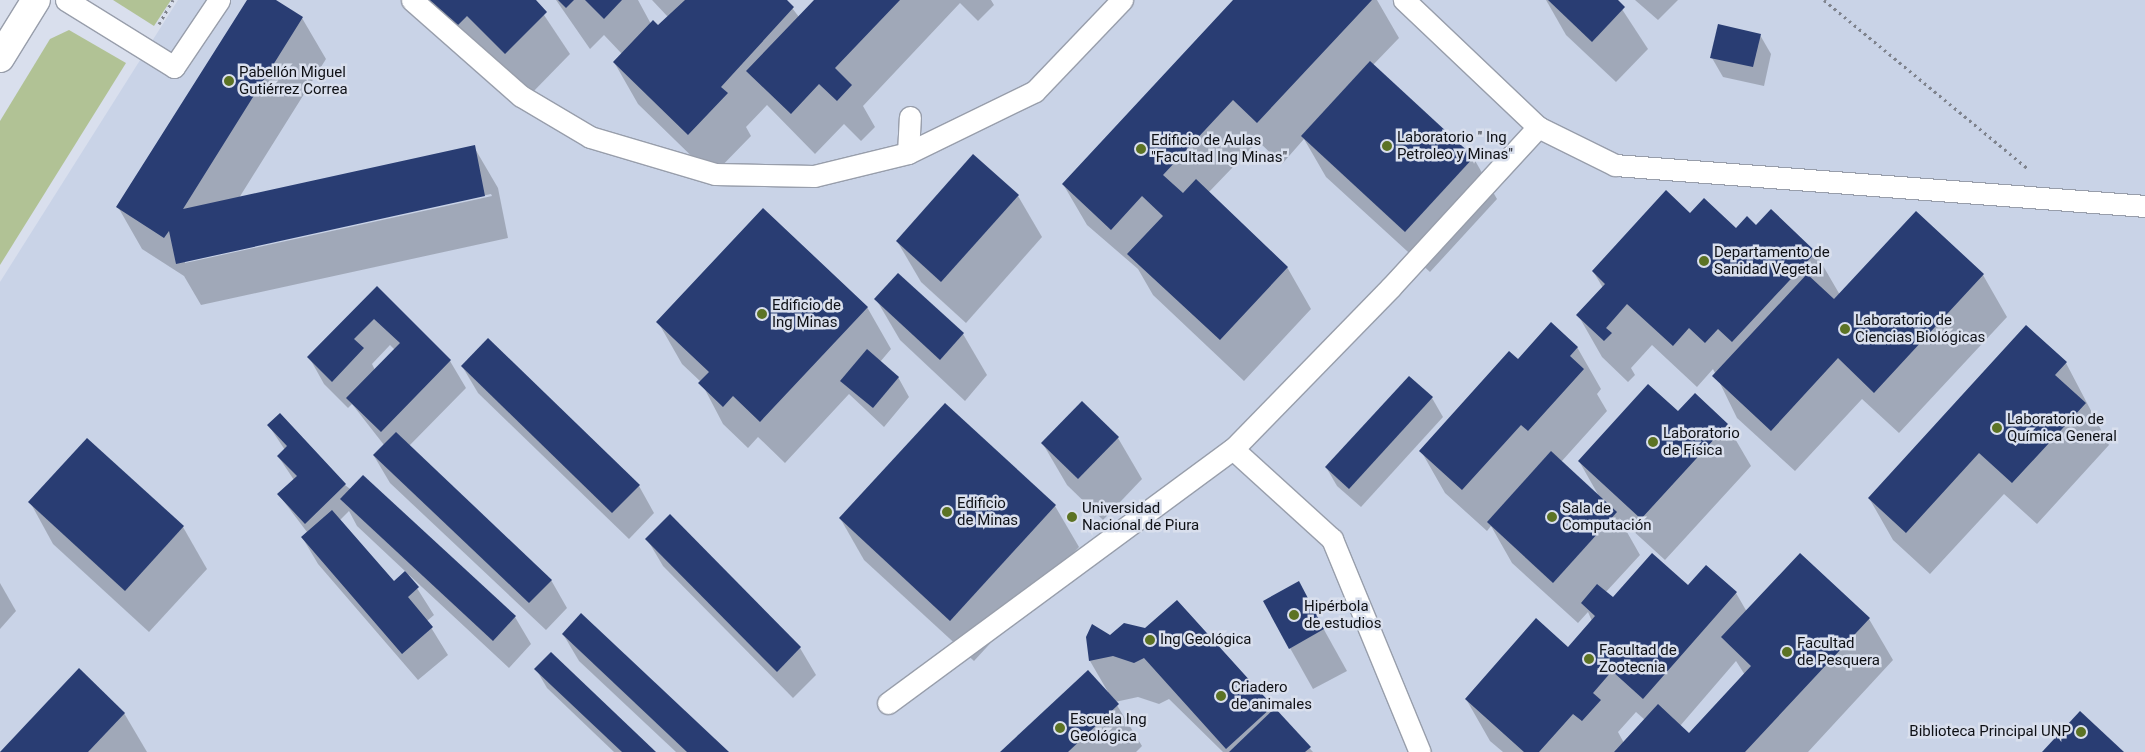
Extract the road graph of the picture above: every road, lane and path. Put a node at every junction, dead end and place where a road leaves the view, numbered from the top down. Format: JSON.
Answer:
{"nodes":[{"id":1,"x":36,"y":0,"type":"edge"},
{"id":2,"x":66,"y":0,"type":"edge"},
{"id":3,"x":219,"y":0,"type":"edge"},
{"id":4,"x":412,"y":0,"type":"edge"},
{"id":5,"x":1122,"y":0,"type":"edge"},
{"id":6,"x":1404,"y":0,"type":"edge"},
{"id":7,"x":1824,"y":0,"type":"edge"},
{"id":8,"x":0,"y":58,"type":"edge"},
{"id":9,"x":910,"y":117,"type":"dead end"},
{"id":10,"x":1538,"y":127,"type":"junction"},
{"id":11,"x":908,"y":153,"type":"junction"},
{"id":12,"x":2032,"y":172,"type":"dead end"},
{"id":13,"x":2145,"y":206,"type":"edge"},
{"id":14,"x":1233,"y":449,"type":"junction"},
{"id":15,"x":888,"y":703,"type":"dead end"},
{"id":16,"x":1420,"y":752,"type":"edge"}],
"edges":[{"from":1,"to":8,"type":"highway"},
{"from":2,"to":3,"type":"lane"},
{"from":4,"to":11,"type":"lane"},
{"from":5,"to":11,"type":"lane"},
{"from":6,"to":10,"type":"lane"},
{"from":7,"to":12,"type":"path"},
{"from":9,"to":11,"type":"lane"},
{"from":10,"to":13,"type":"lane"},
{"from":10,"to":14,"type":"lane"},
{"from":14,"to":15,"type":"lane"},
{"from":14,"to":16,"type":"lane"}]}
